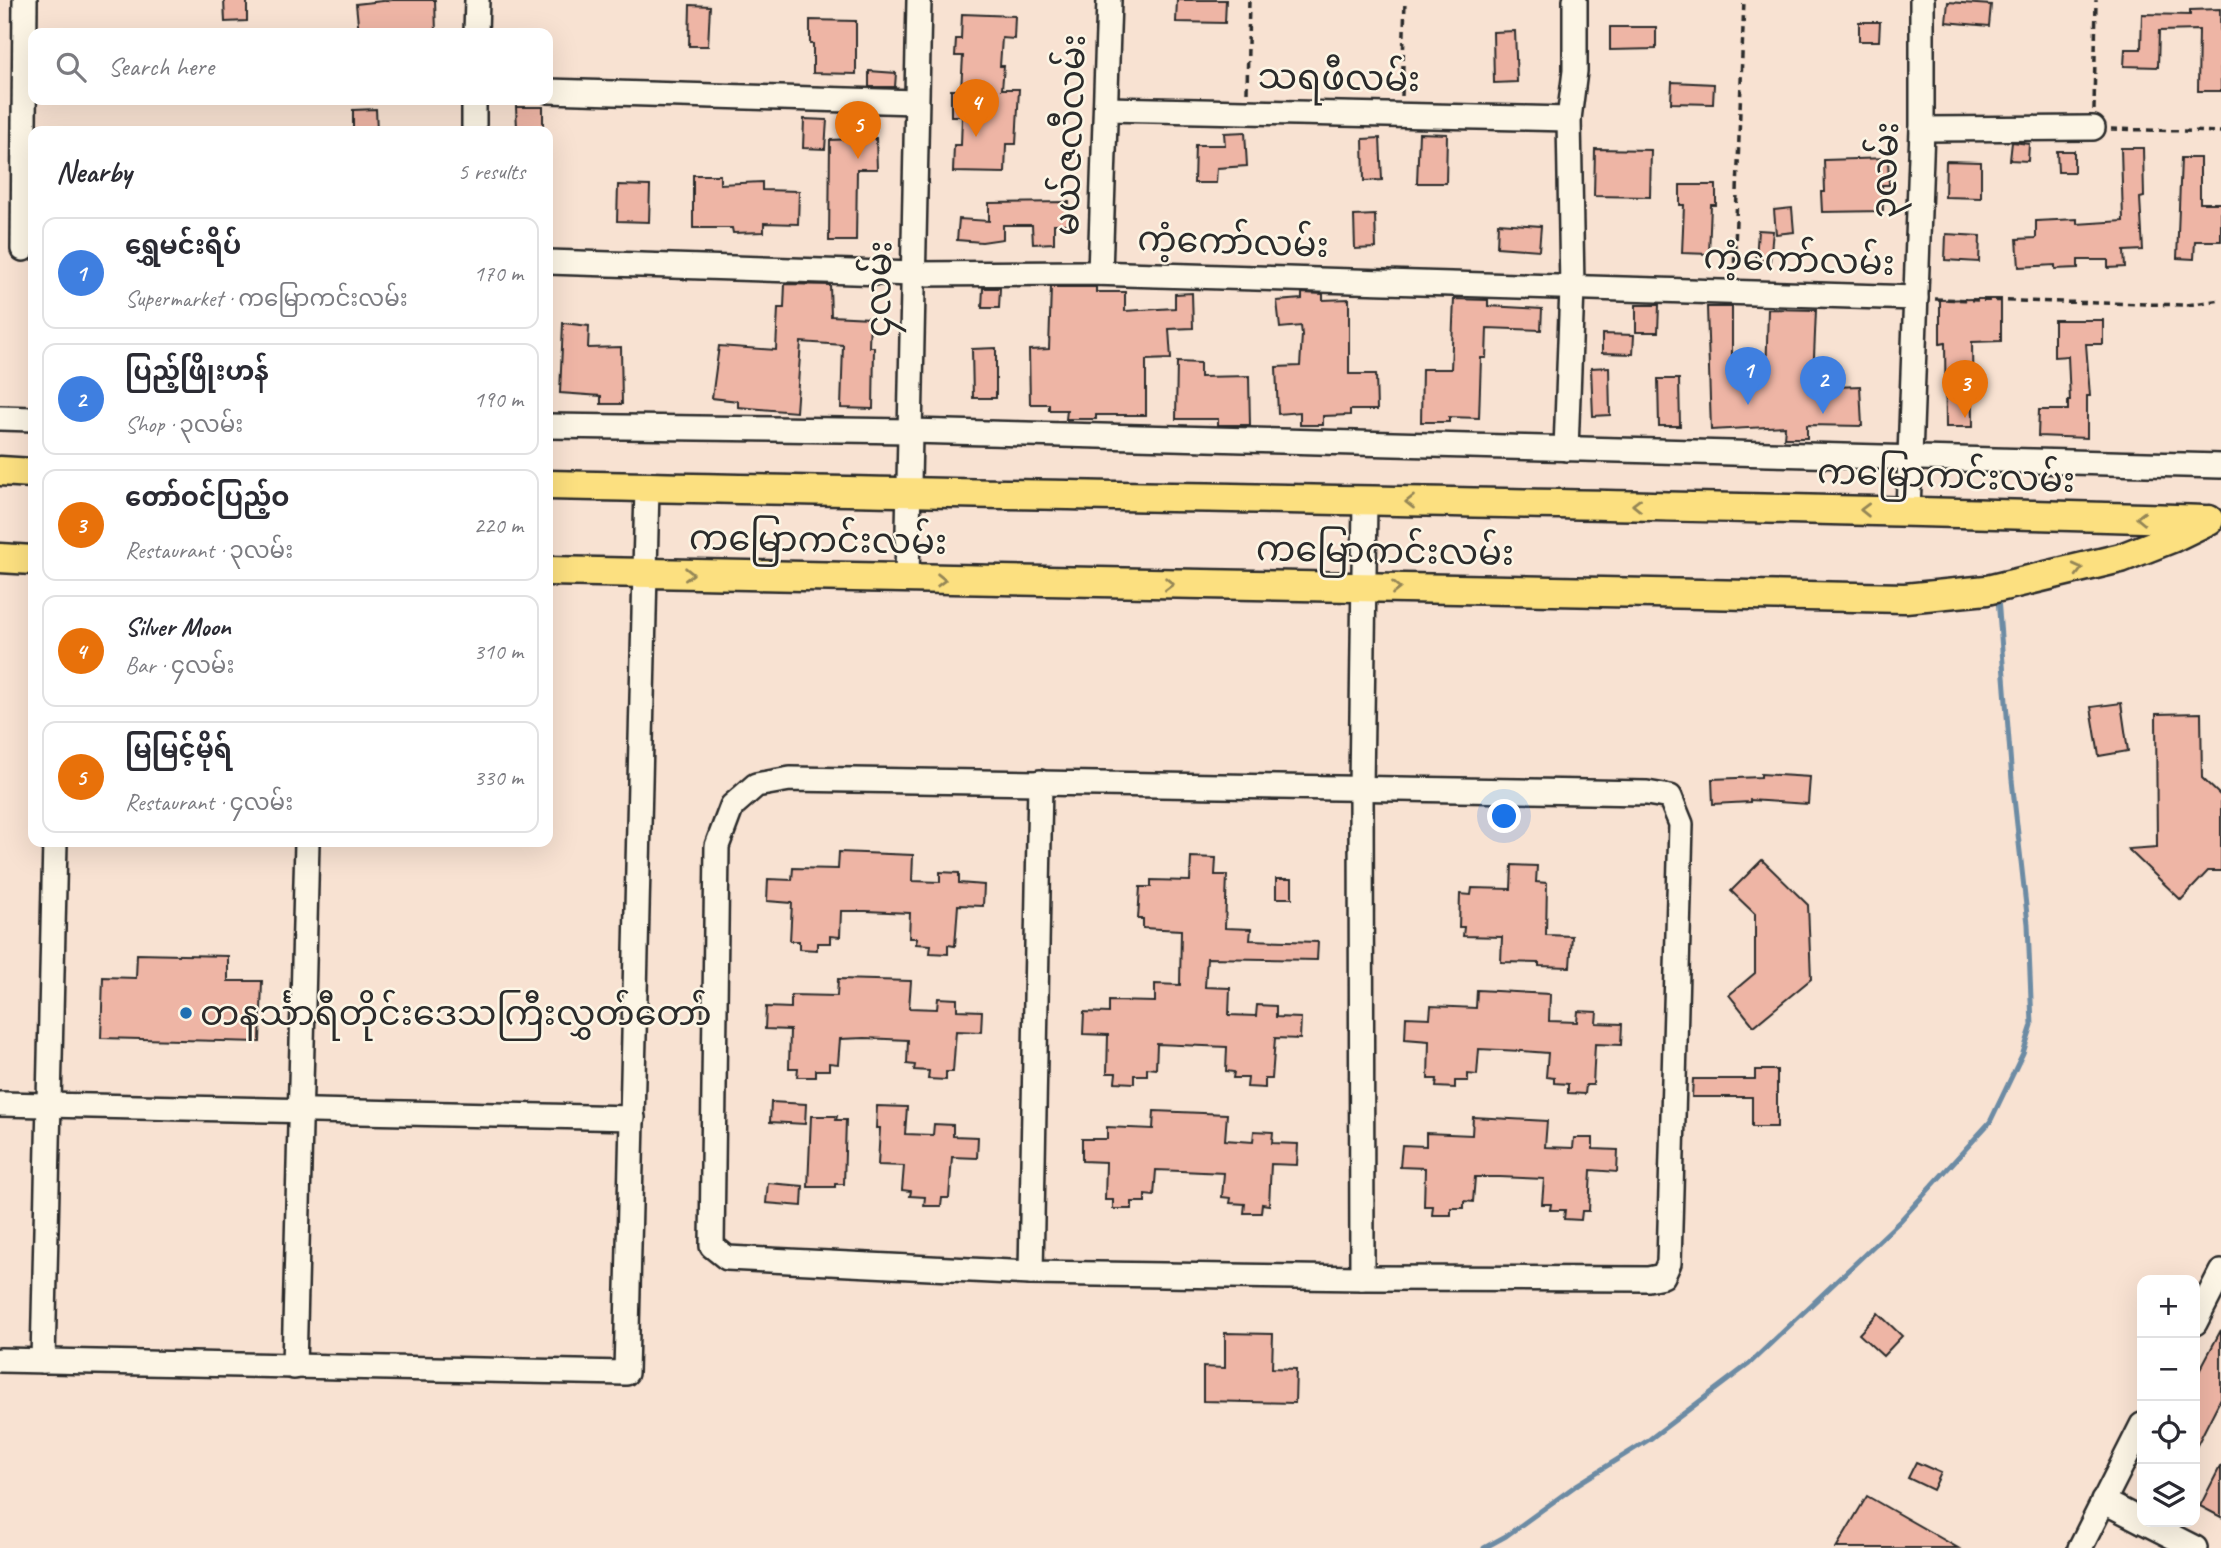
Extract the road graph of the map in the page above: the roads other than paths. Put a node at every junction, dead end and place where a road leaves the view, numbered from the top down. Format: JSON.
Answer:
{"nodes":[{"id":1,"x":24,"y":0,"type":"edge"},
{"id":2,"x":477,"y":0,"type":"edge"},
{"id":3,"x":919,"y":0,"type":"edge"},
{"id":4,"x":1109,"y":0,"type":"edge"},
{"id":5,"x":1575,"y":0,"type":"edge"},
{"id":6,"x":1922,"y":0,"type":"edge"},
{"id":7,"x":476,"y":28,"type":"edge"},
{"id":8,"x":28,"y":82,"type":"edge"},
{"id":9,"x":553,"y":91,"type":"edge"},
{"id":10,"x":916,"y":102,"type":"junction"},
{"id":11,"x":474,"y":105,"type":"edge"},
{"id":12,"x":1107,"y":109,"type":"junction"},
{"id":13,"x":1569,"y":119,"type":"junction"},
{"id":14,"x":474,"y":126,"type":"edge"},
{"id":15,"x":2093,"y":128,"type":"road end"},
{"id":16,"x":1922,"y":129,"type":"junction"},
{"id":17,"x":19,"y":249,"type":"edge"},
{"id":18,"x":553,"y":262,"type":"edge"},
{"id":19,"x":1100,"y":273,"type":"junction"},
{"id":20,"x":914,"y":274,"type":"junction"},
{"id":21,"x":1573,"y":288,"type":"junction"},
{"id":22,"x":1916,"y":299,"type":"junction"},
{"id":23,"x":0,"y":418,"type":"edge"},
{"id":24,"x":28,"y":419,"type":"edge"},
{"id":25,"x":553,"y":426,"type":"edge"},
{"id":26,"x":911,"y":431,"type":"junction"},
{"id":27,"x":1566,"y":449,"type":"junction"},
{"id":28,"x":1910,"y":458,"type":"junction"},
{"id":29,"x":2221,"y":466,"type":"edge"},
{"id":30,"x":0,"y":471,"type":"edge"},
{"id":31,"x":28,"y":473,"type":"edge"},
{"id":32,"x":553,"y":485,"type":"edge"},
{"id":33,"x":647,"y":487,"type":"junction"},
{"id":34,"x":909,"y":492,"type":"junction"},
{"id":35,"x":1365,"y":501,"type":"junction"},
{"id":36,"x":1908,"y":511,"type":"junction"},
{"id":37,"x":2215,"y":520,"type":"edge"},
{"id":38,"x":0,"y":558,"type":"edge"},
{"id":39,"x":28,"y":560,"type":"edge"},
{"id":40,"x":553,"y":571,"type":"edge"},
{"id":41,"x":645,"y":573,"type":"junction"},
{"id":42,"x":907,"y":579,"type":"junction"},
{"id":43,"x":1364,"y":588,"type":"junction"},
{"id":44,"x":1040,"y":782,"type":"junction"},
{"id":45,"x":1361,"y":789,"type":"junction"},
{"id":46,"x":55,"y":847,"type":"edge"},
{"id":47,"x":307,"y":847,"type":"edge"},
{"id":48,"x":0,"y":1104,"type":"edge"},
{"id":49,"x":50,"y":1105,"type":"junction"},
{"id":50,"x":302,"y":1111,"type":"junction"},
{"id":51,"x":633,"y":1118,"type":"junction"},
{"id":52,"x":2221,"y":1272,"type":"edge"},
{"id":53,"x":1031,"y":1273,"type":"junction"},
{"id":54,"x":1362,"y":1278,"type":"junction"},
{"id":55,"x":2200,"y":1313,"type":"edge"},
{"id":56,"x":0,"y":1360,"type":"edge"},
{"id":57,"x":43,"y":1361,"type":"junction"},
{"id":58,"x":294,"y":1367,"type":"junction"},
{"id":59,"x":2137,"y":1435,"type":"edge"},
{"id":60,"x":2103,"y":1501,"type":"junction"},
{"id":61,"x":2137,"y":1518,"type":"edge"},
{"id":62,"x":2155,"y":1527,"type":"edge"},
{"id":63,"x":2080,"y":1548,"type":"edge"},
{"id":64,"x":2195,"y":1548,"type":"edge"}],
"edges":[{"from":1,"to":8,"type":"street"},
{"from":2,"to":7,"type":"street"},
{"from":3,"to":10,"type":"street","name":"၄လမ်း"},
{"from":4,"to":12,"type":"street","name":"မယ်ဇလီလမ်း"},
{"from":5,"to":13,"type":"street"},
{"from":6,"to":16,"type":"street","name":"၃လမ်း"},
{"from":8,"to":17,"type":"street"},
{"from":9,"to":10,"type":"street"},
{"from":10,"to":20,"type":"street","name":"၄လမ်း"},
{"from":11,"to":14,"type":"street"},
{"from":12,"to":13,"type":"street","name":"သရဖီလမ်း"},
{"from":12,"to":19,"type":"street","name":"မယ်ဇလီလမ်း"},
{"from":13,"to":21,"type":"street"},
{"from":15,"to":16,"type":"street"},
{"from":16,"to":22,"type":"street","name":"၃လမ်း"},
{"from":18,"to":20,"type":"street","name":"ကံ့ကော်လမ်း"},
{"from":19,"to":20,"type":"street","name":"ကံ့ကော်လမ်း"},
{"from":19,"to":21,"type":"street","name":"ကံ့ကော်လမ်း"},
{"from":20,"to":26,"type":"street","name":"၄လမ်း"},
{"from":21,"to":22,"type":"street","name":"ကံ့ကော်လမ်း"},
{"from":21,"to":27,"type":"street"},
{"from":22,"to":28,"type":"street","name":"၃လမ်း"},
{"from":23,"to":24,"type":"street"},
{"from":25,"to":26,"type":"street"},
{"from":26,"to":27,"type":"street"},
{"from":26,"to":34,"type":"street","name":"၄လမ်း"},
{"from":27,"to":28,"type":"street"},
{"from":28,"to":29,"type":"street"},
{"from":28,"to":36,"type":"street","name":"၃လမ်း"},
{"from":30,"to":31,"type":"main road"},
{"from":32,"to":33,"type":"main road","name":"ကမြောကင်းလမ်း"},
{"from":33,"to":34,"type":"main road","name":"ကမြောကင်းလမ်း"},
{"from":33,"to":41,"type":"street"},
{"from":34,"to":35,"type":"main road","name":"ကမြောကင်းလမ်း"},
{"from":34,"to":42,"type":"street","name":"၄လမ်း"},
{"from":36,"to":35,"type":"main road","name":"ကမြောကင်းလမ်း","one_way":true},
{"from":35,"to":43,"type":"street"},
{"from":37,"to":36,"type":"main road","name":"ကမြောကင်းလမ်း","one_way":true},
{"from":43,"to":37,"type":"main road","name":"ကမြောကင်းလမ်း","one_way":true},
{"from":38,"to":39,"type":"main road"},
{"from":40,"to":41,"type":"main road","name":"ကမြောကင်းလမ်း"},
{"from":41,"to":42,"type":"main road","name":"ကမြောကင်းလမ်း","one_way":true},
{"from":41,"to":51,"type":"street"},
{"from":42,"to":43,"type":"main road","name":"ကမြောကင်းလမ်း","one_way":true},
{"from":43,"to":45,"type":"street"},
{"from":44,"to":45,"type":"street"},
{"from":44,"to":53,"type":"street"},
{"from":44,"to":53,"type":"street"},
{"from":45,"to":54,"type":"street"},
{"from":45,"to":54,"type":"street"},
{"from":46,"to":49,"type":"street"},
{"from":47,"to":50,"type":"street"},
{"from":48,"to":49,"type":"street"},
{"from":49,"to":50,"type":"street"},
{"from":49,"to":57,"type":"street"},
{"from":50,"to":51,"type":"street"},
{"from":50,"to":58,"type":"street"},
{"from":51,"to":58,"type":"street"},
{"from":52,"to":55,"type":"street"},
{"from":53,"to":54,"type":"street"},
{"from":56,"to":57,"type":"street"},
{"from":57,"to":58,"type":"street"},
{"from":59,"to":60,"type":"street"},
{"from":60,"to":61,"type":"street"},
{"from":60,"to":63,"type":"street"},
{"from":62,"to":64,"type":"street"}]}
